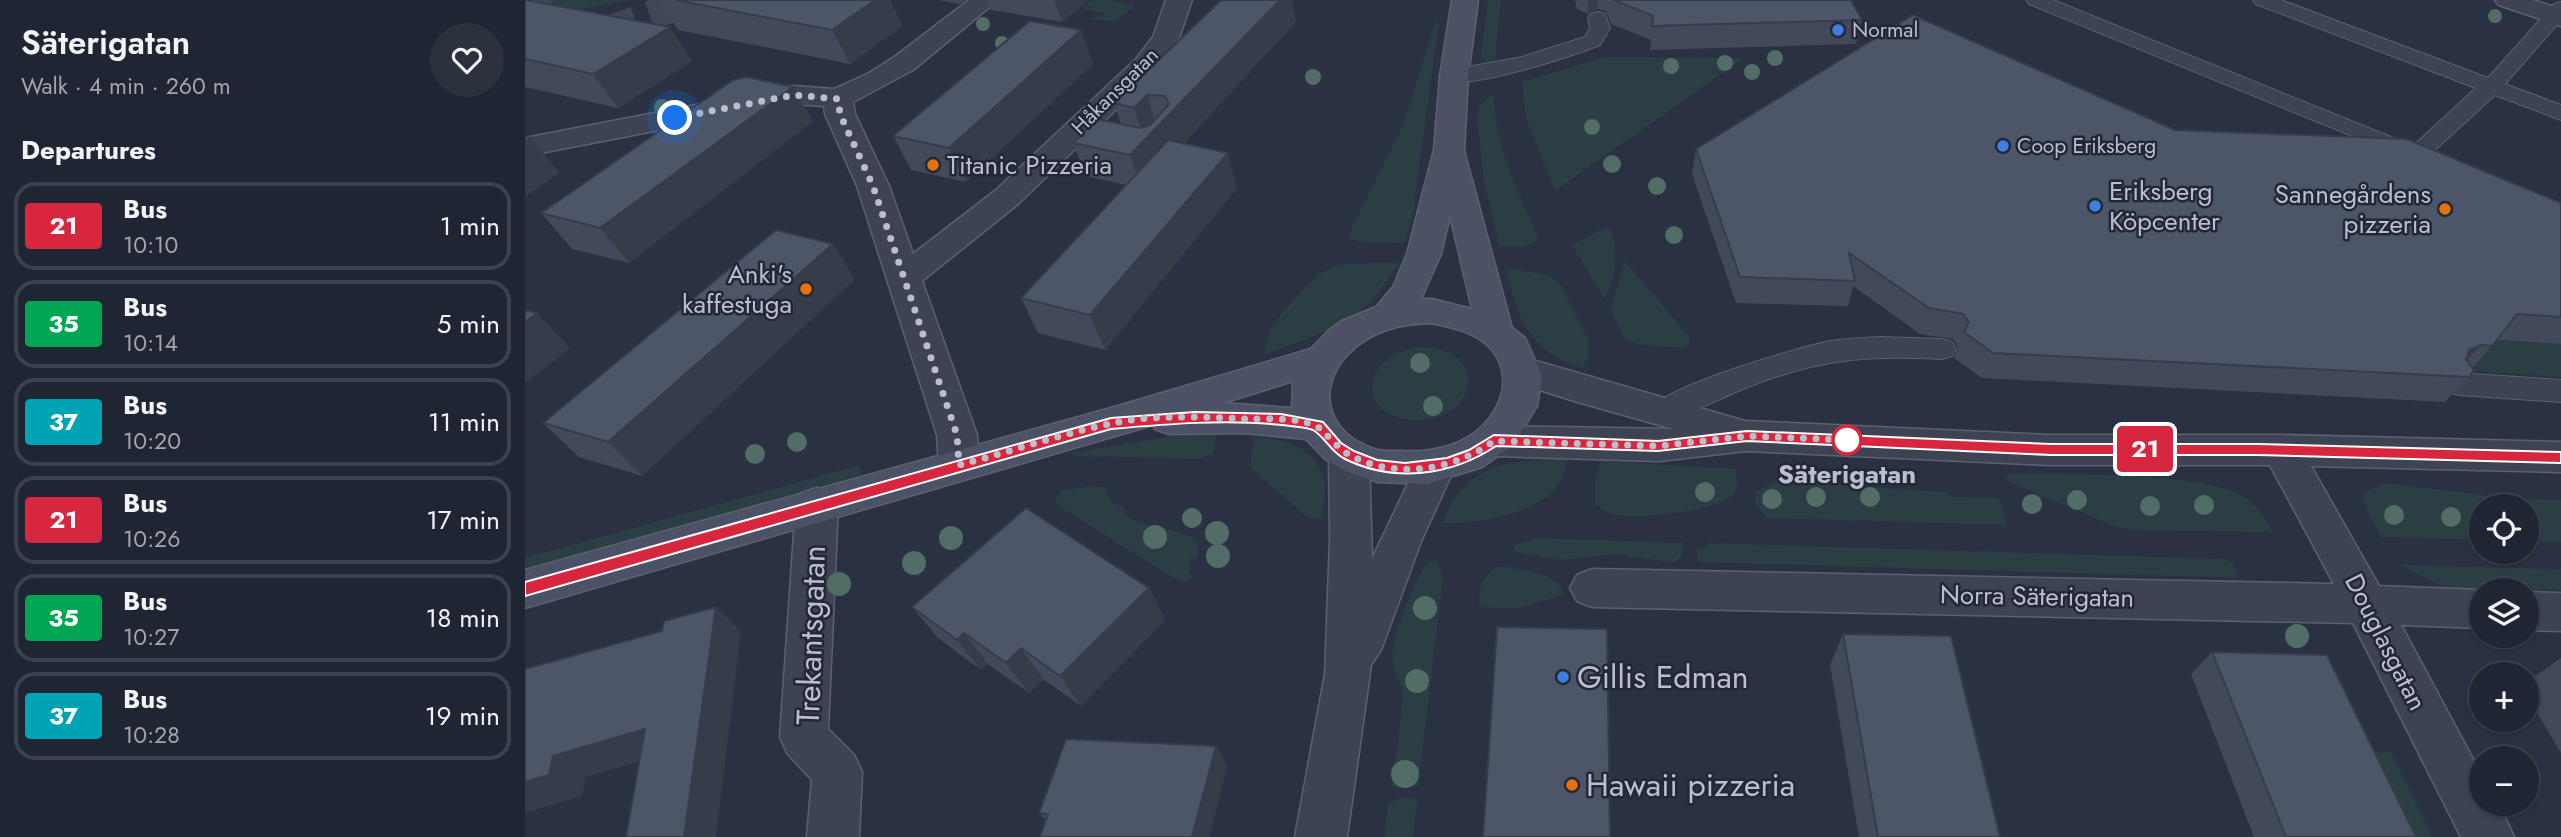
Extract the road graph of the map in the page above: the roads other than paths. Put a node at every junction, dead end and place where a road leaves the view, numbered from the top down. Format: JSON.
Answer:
{"nodes":[{"id":1,"x":985,"y":0,"type":"edge"},
{"id":2,"x":1179,"y":0,"type":"edge"},
{"id":3,"x":1465,"y":0,"type":"edge"},
{"id":4,"x":2036,"y":0,"type":"edge"},
{"id":5,"x":2263,"y":0,"type":"edge"},
{"id":6,"x":2508,"y":0,"type":"edge"},
{"id":7,"x":2559,"y":9,"type":"edge"},
{"id":8,"x":1598,"y":18,"type":"dead end"},
{"id":9,"x":1454,"y":76,"type":"junction"},
{"id":10,"x":2492,"y":86,"type":"junction"},
{"id":11,"x":838,"y":99,"type":"junction"},
{"id":12,"x":2561,"y":113,"type":"edge"},
{"id":13,"x":525,"y":147,"type":"edge"},
{"id":14,"x":1449,"y":150,"type":"junction"},
{"id":15,"x":2416,"y":155,"type":"junction"},
{"id":16,"x":2439,"y":165,"type":"edge"},
{"id":17,"x":904,"y":276,"type":"junction"},
{"id":18,"x":1388,"y":316,"type":"junction"},
{"id":19,"x":1495,"y":331,"type":"junction"},
{"id":20,"x":1942,"y":349,"type":"dead end"},
{"id":21,"x":1322,"y":359,"type":"junction"},
{"id":22,"x":1522,"y":370,"type":"junction"},
{"id":23,"x":2459,"y":384,"type":"edge"},
{"id":24,"x":2561,"y":391,"type":"edge"},
{"id":25,"x":1664,"y":411,"type":"junction"},
{"id":26,"x":1111,"y":424,"type":"junction"},
{"id":27,"x":1318,"y":426,"type":"junction"},
{"id":28,"x":1747,"y":436,"type":"junction"},
{"id":29,"x":1494,"y":441,"type":"junction"},
{"id":30,"x":2281,"y":450,"type":"junction"},
{"id":31,"x":1349,"y":455,"type":"junction"},
{"id":32,"x":2561,"y":457,"type":"edge"},
{"id":33,"x":959,"y":465,"type":"junction"},
{"id":34,"x":1435,"y":467,"type":"junction"},
{"id":35,"x":817,"y":505,"type":"junction"},
{"id":36,"x":1592,"y":587,"type":"dead end"},
{"id":37,"x":525,"y":589,"type":"edge"},
{"id":38,"x":2365,"y":604,"type":"junction"},
{"id":39,"x":2469,"y":608,"type":"edge"},
{"id":40,"x":2539,"y":611,"type":"edge"},
{"id":41,"x":2561,"y":612,"type":"edge"},
{"id":42,"x":1348,"y":674,"type":"junction"},
{"id":43,"x":833,"y":837,"type":"edge"},
{"id":44,"x":1321,"y":837,"type":"edge"},
{"id":45,"x":2488,"y":837,"type":"edge"}],
"edges":[{"from":1,"to":11,"type":"street"},
{"from":2,"to":17,"type":"street","name":"Håkansgatan"},
{"from":3,"to":9,"type":"street"},
{"from":4,"to":15,"type":"lane"},
{"from":5,"to":10,"type":"lane"},
{"from":6,"to":7,"type":"street"},
{"from":7,"to":10,"type":"lane"},
{"from":8,"to":9,"type":"lane"},
{"from":9,"to":14,"type":"street"},
{"from":10,"to":12,"type":"lane"},
{"from":10,"to":15,"type":"lane"},
{"from":11,"to":13,"type":"street"},
{"from":11,"to":17,"type":"street"},
{"from":14,"to":18,"type":"street"},
{"from":14,"to":19,"type":"street"},
{"from":15,"to":16,"type":"lane"},
{"from":17,"to":33,"type":"street"},
{"from":18,"to":19,"type":"street"},
{"from":18,"to":21,"type":"street"},
{"from":19,"to":22,"type":"street"},
{"from":20,"to":25,"type":"lane"},
{"from":21,"to":26,"type":"street"},
{"from":21,"to":27,"type":"street"},
{"from":22,"to":25,"type":"street"},
{"from":22,"to":29,"type":"street"},
{"from":23,"to":24,"type":"lane"},
{"from":25,"to":28,"type":"street"},
{"from":26,"to":27,"type":"street"},
{"from":26,"to":33,"type":"street"},
{"from":27,"to":31,"type":"street"},
{"from":28,"to":29,"type":"street"},
{"from":28,"to":30,"type":"street"},
{"from":29,"to":34,"type":"street"},
{"from":30,"to":32,"type":"street"},
{"from":30,"to":38,"type":"street","name":"Douglasgatan"},
{"from":31,"to":34,"type":"street"},
{"from":31,"to":42,"type":"street"},
{"from":33,"to":35,"type":"street"},
{"from":34,"to":42,"type":"street"},
{"from":35,"to":37,"type":"street"},
{"from":35,"to":43,"type":"street","name":"Trekantsgatan"},
{"from":36,"to":38,"type":"street","name":"Norra Säterigatan"},
{"from":38,"to":39,"type":"street","name":"Norra Säterigatan"},
{"from":38,"to":45,"type":"street","name":"Douglasgatan"},
{"from":40,"to":41,"type":"street"},
{"from":42,"to":44,"type":"street"}]}
